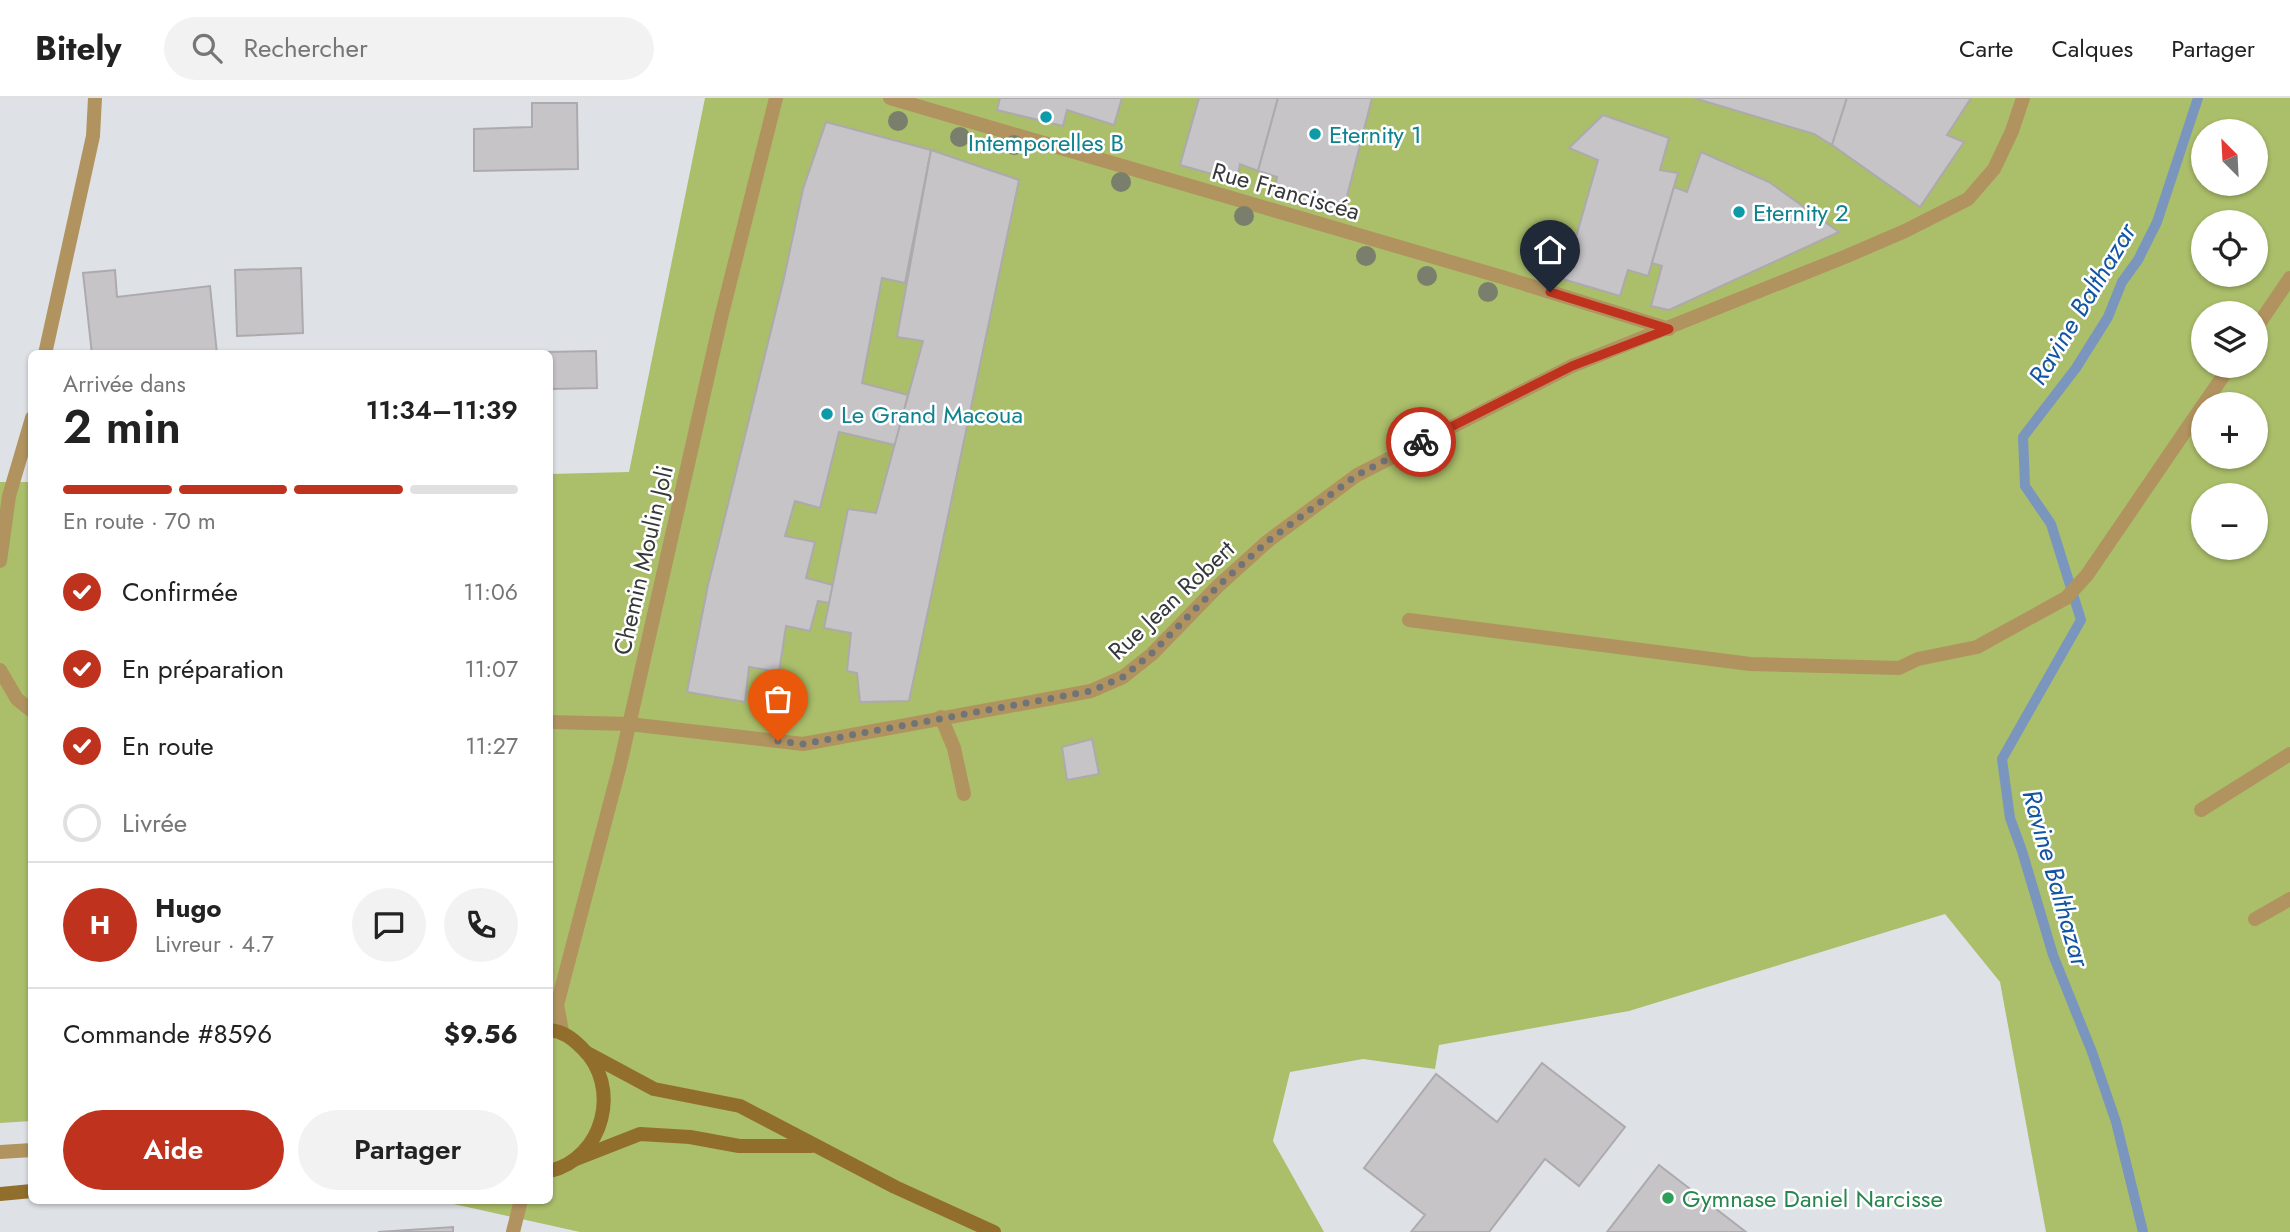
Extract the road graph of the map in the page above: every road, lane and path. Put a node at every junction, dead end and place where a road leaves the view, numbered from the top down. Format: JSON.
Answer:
{"nodes":[{"id":1,"x":95,"y":98,"type":"edge"},
{"id":2,"x":776,"y":98,"type":"edge"},
{"id":3,"x":890,"y":98,"type":"edge"},
{"id":4,"x":2023,"y":98,"type":"edge"},
{"id":5,"x":2290,"y":278,"type":"edge"},
{"id":6,"x":2268,"y":310,"type":"edge"},
{"id":7,"x":1669,"y":329,"type":"junction"},
{"id":8,"x":46,"y":350,"type":"edge"},
{"id":9,"x":2191,"y":423,"type":"edge"},
{"id":10,"x":28,"y":429,"type":"edge"},
{"id":11,"x":4,"y":496,"type":"edge"},
{"id":12,"x":0,"y":561,"type":"edge"},
{"id":13,"x":1409,"y":620,"type":"dead end"},
{"id":14,"x":0,"y":670,"type":"edge"},
{"id":15,"x":28,"y":708,"type":"edge"},
{"id":16,"x":941,"y":717,"type":"junction"},
{"id":17,"x":553,"y":722,"type":"edge"},
{"id":18,"x":629,"y":724,"type":"junction"},
{"id":19,"x":2290,"y":754,"type":"edge"},
{"id":20,"x":964,"y":794,"type":"dead end"},
{"id":21,"x":2201,"y":810,"type":"dead end"},
{"id":22,"x":2290,"y":899,"type":"edge"},
{"id":23,"x":2255,"y":919,"type":"dead end"},
{"id":24,"x":556,"y":1030,"type":"edge"},
{"id":25,"x":587,"y":1053,"type":"junction"},
{"id":26,"x":813,"y":1146,"type":"junction"},
{"id":27,"x":28,"y":1150,"type":"edge"},
{"id":28,"x":0,"y":1152,"type":"edge"},
{"id":29,"x":576,"y":1158,"type":"junction"},
{"id":30,"x":553,"y":1170,"type":"edge"},
{"id":31,"x":28,"y":1191,"type":"edge"},
{"id":32,"x":0,"y":1194,"type":"edge"},
{"id":33,"x":521,"y":1204,"type":"edge"},
{"id":34,"x":513,"y":1232,"type":"edge"},
{"id":35,"x":994,"y":1232,"type":"edge"}],
"edges":[{"from":1,"to":8,"type":"street"},
{"from":2,"to":18,"type":"street","name":"Chemin Moulin Joli"},
{"from":3,"to":7,"type":"street","name":"Rue Franciscéa"},
{"from":4,"to":7,"type":"street","name":"Rue Jean Robert"},
{"from":5,"to":6,"type":"street"},
{"from":7,"to":16,"type":"street","name":"Rue Jean Robert"},
{"from":9,"to":13,"type":"street"},
{"from":10,"to":11,"type":"street"},
{"from":11,"to":12,"type":"street"},
{"from":14,"to":15,"type":"street"},
{"from":16,"to":18,"type":"street","name":"Rue Jean Robert"},
{"from":16,"to":20,"type":"street"},
{"from":17,"to":18,"type":"street","name":"Rue Jean Robert"},
{"from":18,"to":24,"type":"street","name":"Chemin Moulin Joli"},
{"from":19,"to":21,"type":"street"},
{"from":22,"to":23,"type":"street"},
{"from":24,"to":25,"type":"main road"},
{"from":25,"to":26,"type":"main road"},
{"from":25,"to":29,"type":"main road"},
{"from":26,"to":29,"type":"main road"},
{"from":26,"to":35,"type":"main road"},
{"from":27,"to":28,"type":"street"},
{"from":29,"to":30,"type":"main road"},
{"from":31,"to":32,"type":"main road"},
{"from":33,"to":34,"type":"street"}]}
